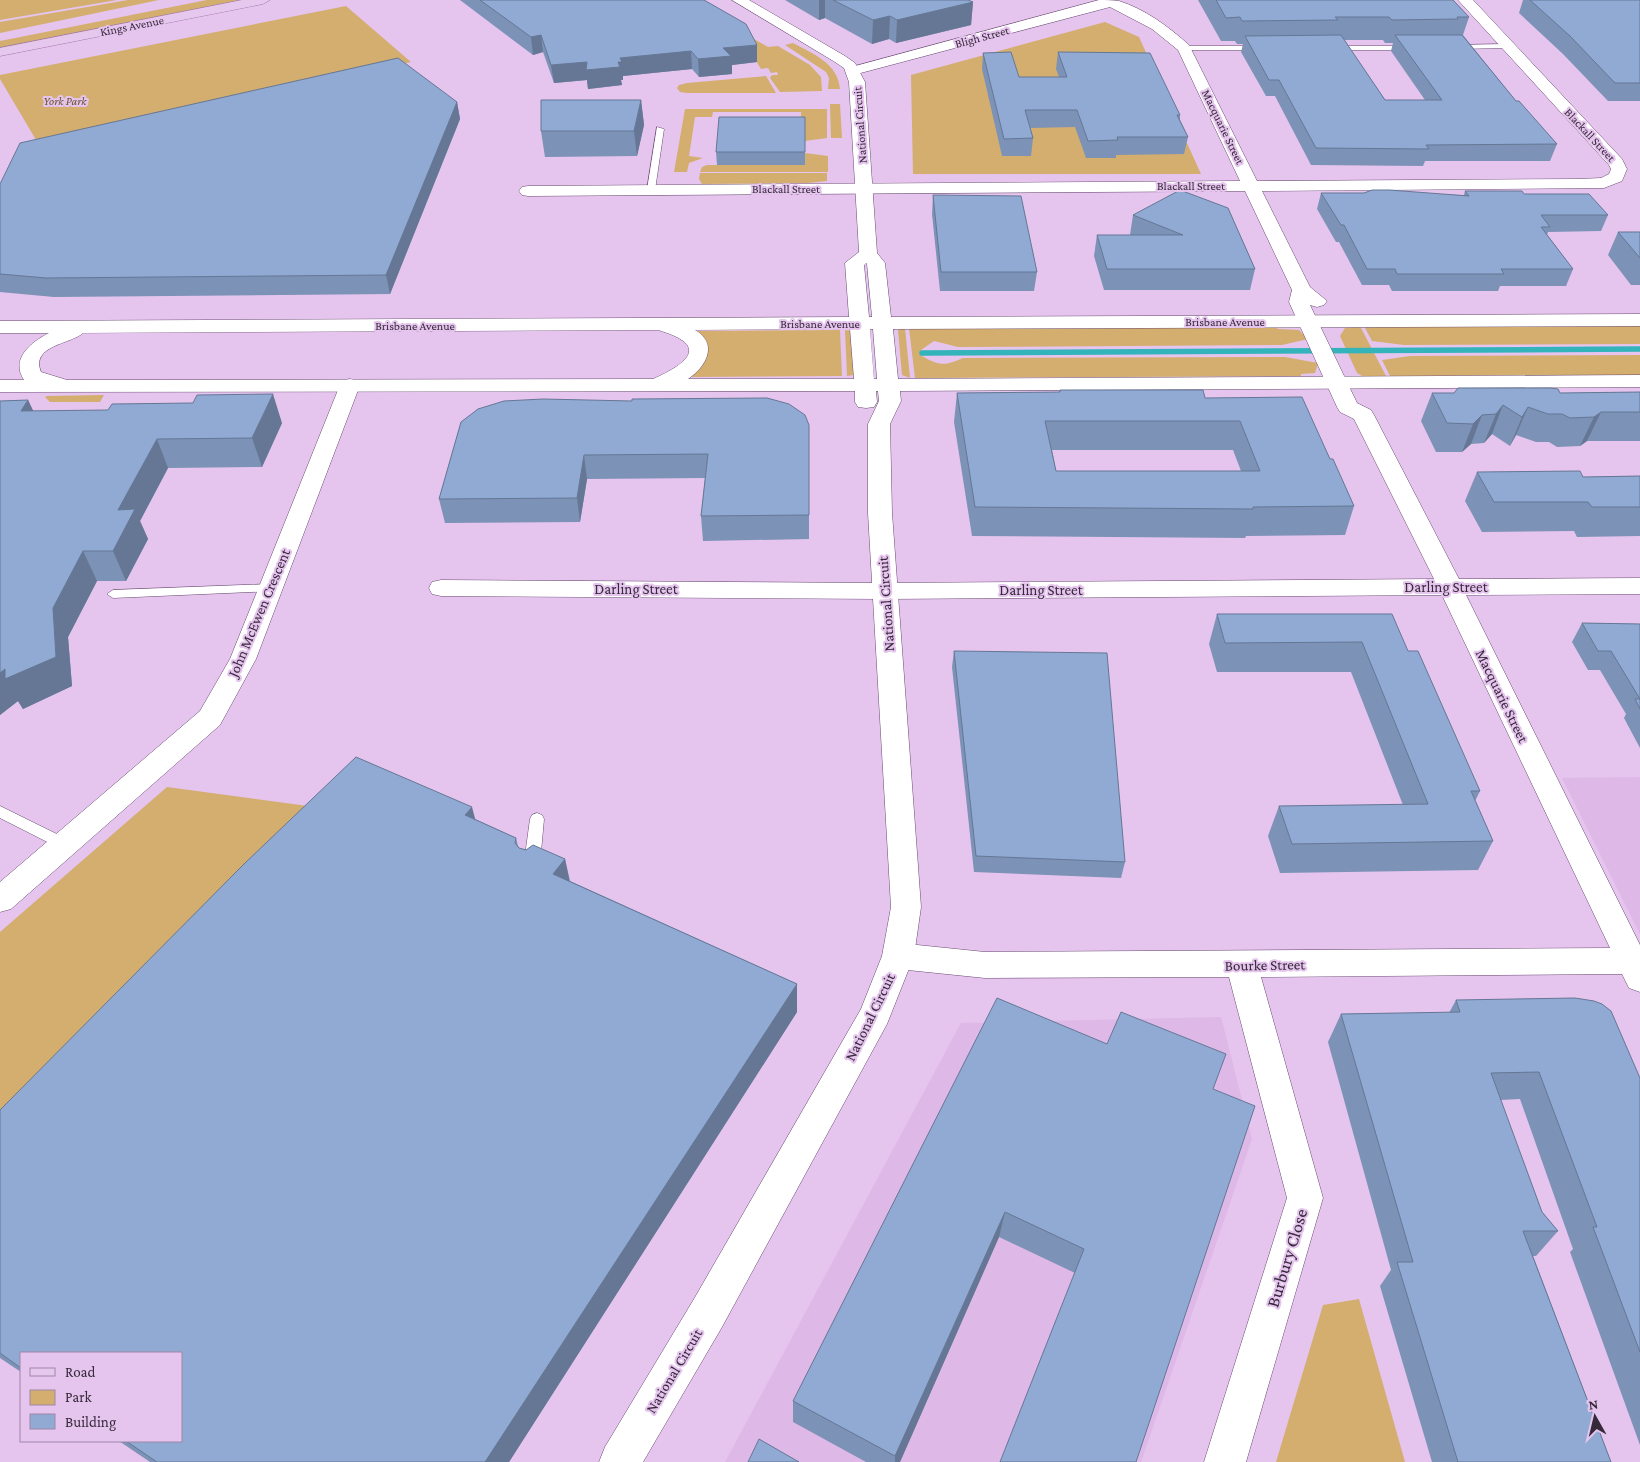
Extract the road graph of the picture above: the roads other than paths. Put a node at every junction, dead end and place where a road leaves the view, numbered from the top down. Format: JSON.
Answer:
{"nodes":[{"id":1,"x":263,"y":0,"type":"edge"},
{"id":2,"x":739,"y":0,"type":"edge"},
{"id":3,"x":1465,"y":0,"type":"edge"},
{"id":4,"x":1109,"y":1,"type":"edge"},
{"id":5,"x":1508,"y":46,"type":"junction"},
{"id":6,"x":1446,"y":47,"type":"edge"},
{"id":7,"x":1184,"y":48,"type":"junction"},
{"id":8,"x":1273,"y":48,"type":"edge"},
{"id":9,"x":1321,"y":48,"type":"edge"},
{"id":10,"x":1417,"y":48,"type":"edge"},
{"id":11,"x":0,"y":53,"type":"edge"},
{"id":12,"x":853,"y":71,"type":"junction"},
{"id":13,"x":660,"y":129,"type":"dead end"},
{"id":14,"x":1252,"y":186,"type":"junction"},
{"id":15,"x":864,"y":188,"type":"junction"},
{"id":16,"x":652,"y":190,"type":"junction"},
{"id":17,"x":528,"y":191,"type":"dead end"},
{"id":18,"x":868,"y":254,"type":"junction"},
{"id":19,"x":1640,"y":320,"type":"edge"},
{"id":20,"x":1318,"y":322,"type":"junction"},
{"id":21,"x":859,"y":324,"type":"junction"},
{"id":22,"x":882,"y":324,"type":"junction"},
{"id":23,"x":649,"y":325,"type":"junction"},
{"id":24,"x":2,"y":327,"type":"edge"},
{"id":25,"x":100,"y":327,"type":"junction"},
{"id":26,"x":1337,"y":362,"type":"junction"},
{"id":27,"x":1640,"y":380,"type":"edge"},
{"id":28,"x":1336,"y":382,"type":"junction"},
{"id":29,"x":1358,"y":382,"type":"junction"},
{"id":30,"x":650,"y":385,"type":"junction"},
{"id":31,"x":864,"y":385,"type":"junction"},
{"id":32,"x":888,"y":385,"type":"junction"},
{"id":33,"x":0,"y":386,"type":"edge"},
{"id":34,"x":75,"y":386,"type":"junction"},
{"id":35,"x":350,"y":386,"type":"junction"},
{"id":36,"x":1363,"y":415,"type":"junction"},
{"id":37,"x":879,"y":424,"type":"junction"},
{"id":38,"x":1640,"y":586,"type":"edge"},
{"id":39,"x":1449,"y":587,"type":"junction"},
{"id":40,"x":271,"y":588,"type":"junction"},
{"id":41,"x":441,"y":588,"type":"dead end"},
{"id":42,"x":886,"y":591,"type":"junction"},
{"id":43,"x":113,"y":594,"type":"dead end"},
{"id":44,"x":0,"y":812,"type":"edge"},
{"id":45,"x":537,"y":819,"type":"dead end"},
{"id":46,"x":66,"y":845,"type":"junction"},
{"id":47,"x":532,"y":871,"type":"edge"},
{"id":48,"x":0,"y":900,"type":"edge"},
{"id":49,"x":898,"y":956,"type":"junction"},
{"id":50,"x":1242,"y":965,"type":"junction"},
{"id":51,"x":1636,"y":969,"type":"edge"},
{"id":52,"x":620,"y":1462,"type":"edge"},
{"id":53,"x":1225,"y":1462,"type":"edge"}],
"edges":[{"from":1,"to":11,"type":"main road","name":"Kings Avenue"},
{"from":2,"to":12,"type":"street","name":"National Circuit"},
{"from":3,"to":5,"type":"street","name":"Blackall Street"},
{"from":4,"to":7,"type":"street","name":"Macquarie Street"},
{"from":4,"to":12,"type":"street","name":"Bligh Street"},
{"from":5,"to":6,"type":"lane"},
{"from":5,"to":14,"type":"street","name":"Blackall Street"},
{"from":7,"to":8,"type":"lane"},
{"from":7,"to":14,"type":"street","name":"Macquarie Street"},
{"from":9,"to":10,"type":"lane"},
{"from":12,"to":15,"type":"street","name":"National Circuit"},
{"from":13,"to":16,"type":"lane"},
{"from":14,"to":15,"type":"street","name":"Blackall Street"},
{"from":14,"to":20,"type":"street","name":"Macquarie Street"},
{"from":15,"to":16,"type":"street","name":"Blackall Street"},
{"from":15,"to":18,"type":"street","name":"National Circuit"},
{"from":16,"to":17,"type":"street","name":"Blackall Street"},
{"from":18,"to":21,"type":"street","name":"National Circuit"},
{"from":18,"to":22,"type":"street","name":"National Circuit"},
{"from":19,"to":20,"type":"street","name":"Brisbane Avenue"},
{"from":20,"to":22,"type":"street","name":"Brisbane Avenue"},
{"from":20,"to":26,"type":"street","name":"Macquarie Street"},
{"from":21,"to":22,"type":"street","name":"Brisbane Avenue"},
{"from":21,"to":23,"type":"street","name":"Brisbane Avenue"},
{"from":21,"to":31,"type":"street","name":"National Circuit"},
{"from":22,"to":32,"type":"street","name":"National Circuit"},
{"from":23,"to":25,"type":"street","name":"Brisbane Avenue"},
{"from":23,"to":30,"type":"street"},
{"from":24,"to":25,"type":"street","name":"Brisbane Avenue"},
{"from":25,"to":34,"type":"street"},
{"from":26,"to":28,"type":"street","name":"Macquarie Street"},
{"from":26,"to":29,"type":"street","name":"Macquarie Street"},
{"from":27,"to":29,"type":"street"},
{"from":28,"to":29,"type":"street"},
{"from":28,"to":32,"type":"street"},
{"from":28,"to":36,"type":"street","name":"Macquarie Street"},
{"from":29,"to":36,"type":"street","name":"Macquarie Street"},
{"from":30,"to":31,"type":"street"},
{"from":30,"to":35,"type":"street"},
{"from":31,"to":32,"type":"street"},
{"from":31,"to":37,"type":"street","name":"National Circuit"},
{"from":32,"to":37,"type":"street","name":"National Circuit"},
{"from":33,"to":34,"type":"street"},
{"from":34,"to":35,"type":"street"},
{"from":35,"to":40,"type":"street","name":"John McEwen Crescent"},
{"from":36,"to":39,"type":"street","name":"Macquarie Street"},
{"from":37,"to":42,"type":"street","name":"National Circuit"},
{"from":38,"to":39,"type":"street","name":"Darling Street"},
{"from":39,"to":42,"type":"street","name":"Darling Street"},
{"from":39,"to":51,"type":"street","name":"Macquarie Street"},
{"from":40,"to":43,"type":"lane"},
{"from":40,"to":46,"type":"street","name":"John McEwen Crescent"},
{"from":41,"to":42,"type":"street","name":"Darling Street"},
{"from":42,"to":49,"type":"street","name":"National Circuit"},
{"from":44,"to":46,"type":"lane"},
{"from":45,"to":47,"type":"lane"},
{"from":46,"to":48,"type":"street","name":"John McEwen Crescent"},
{"from":49,"to":50,"type":"street","name":"Bourke Street"},
{"from":49,"to":52,"type":"street","name":"National Circuit"},
{"from":50,"to":51,"type":"street","name":"Bourke Street"},
{"from":50,"to":53,"type":"street","name":"Burbury Close"}]}
